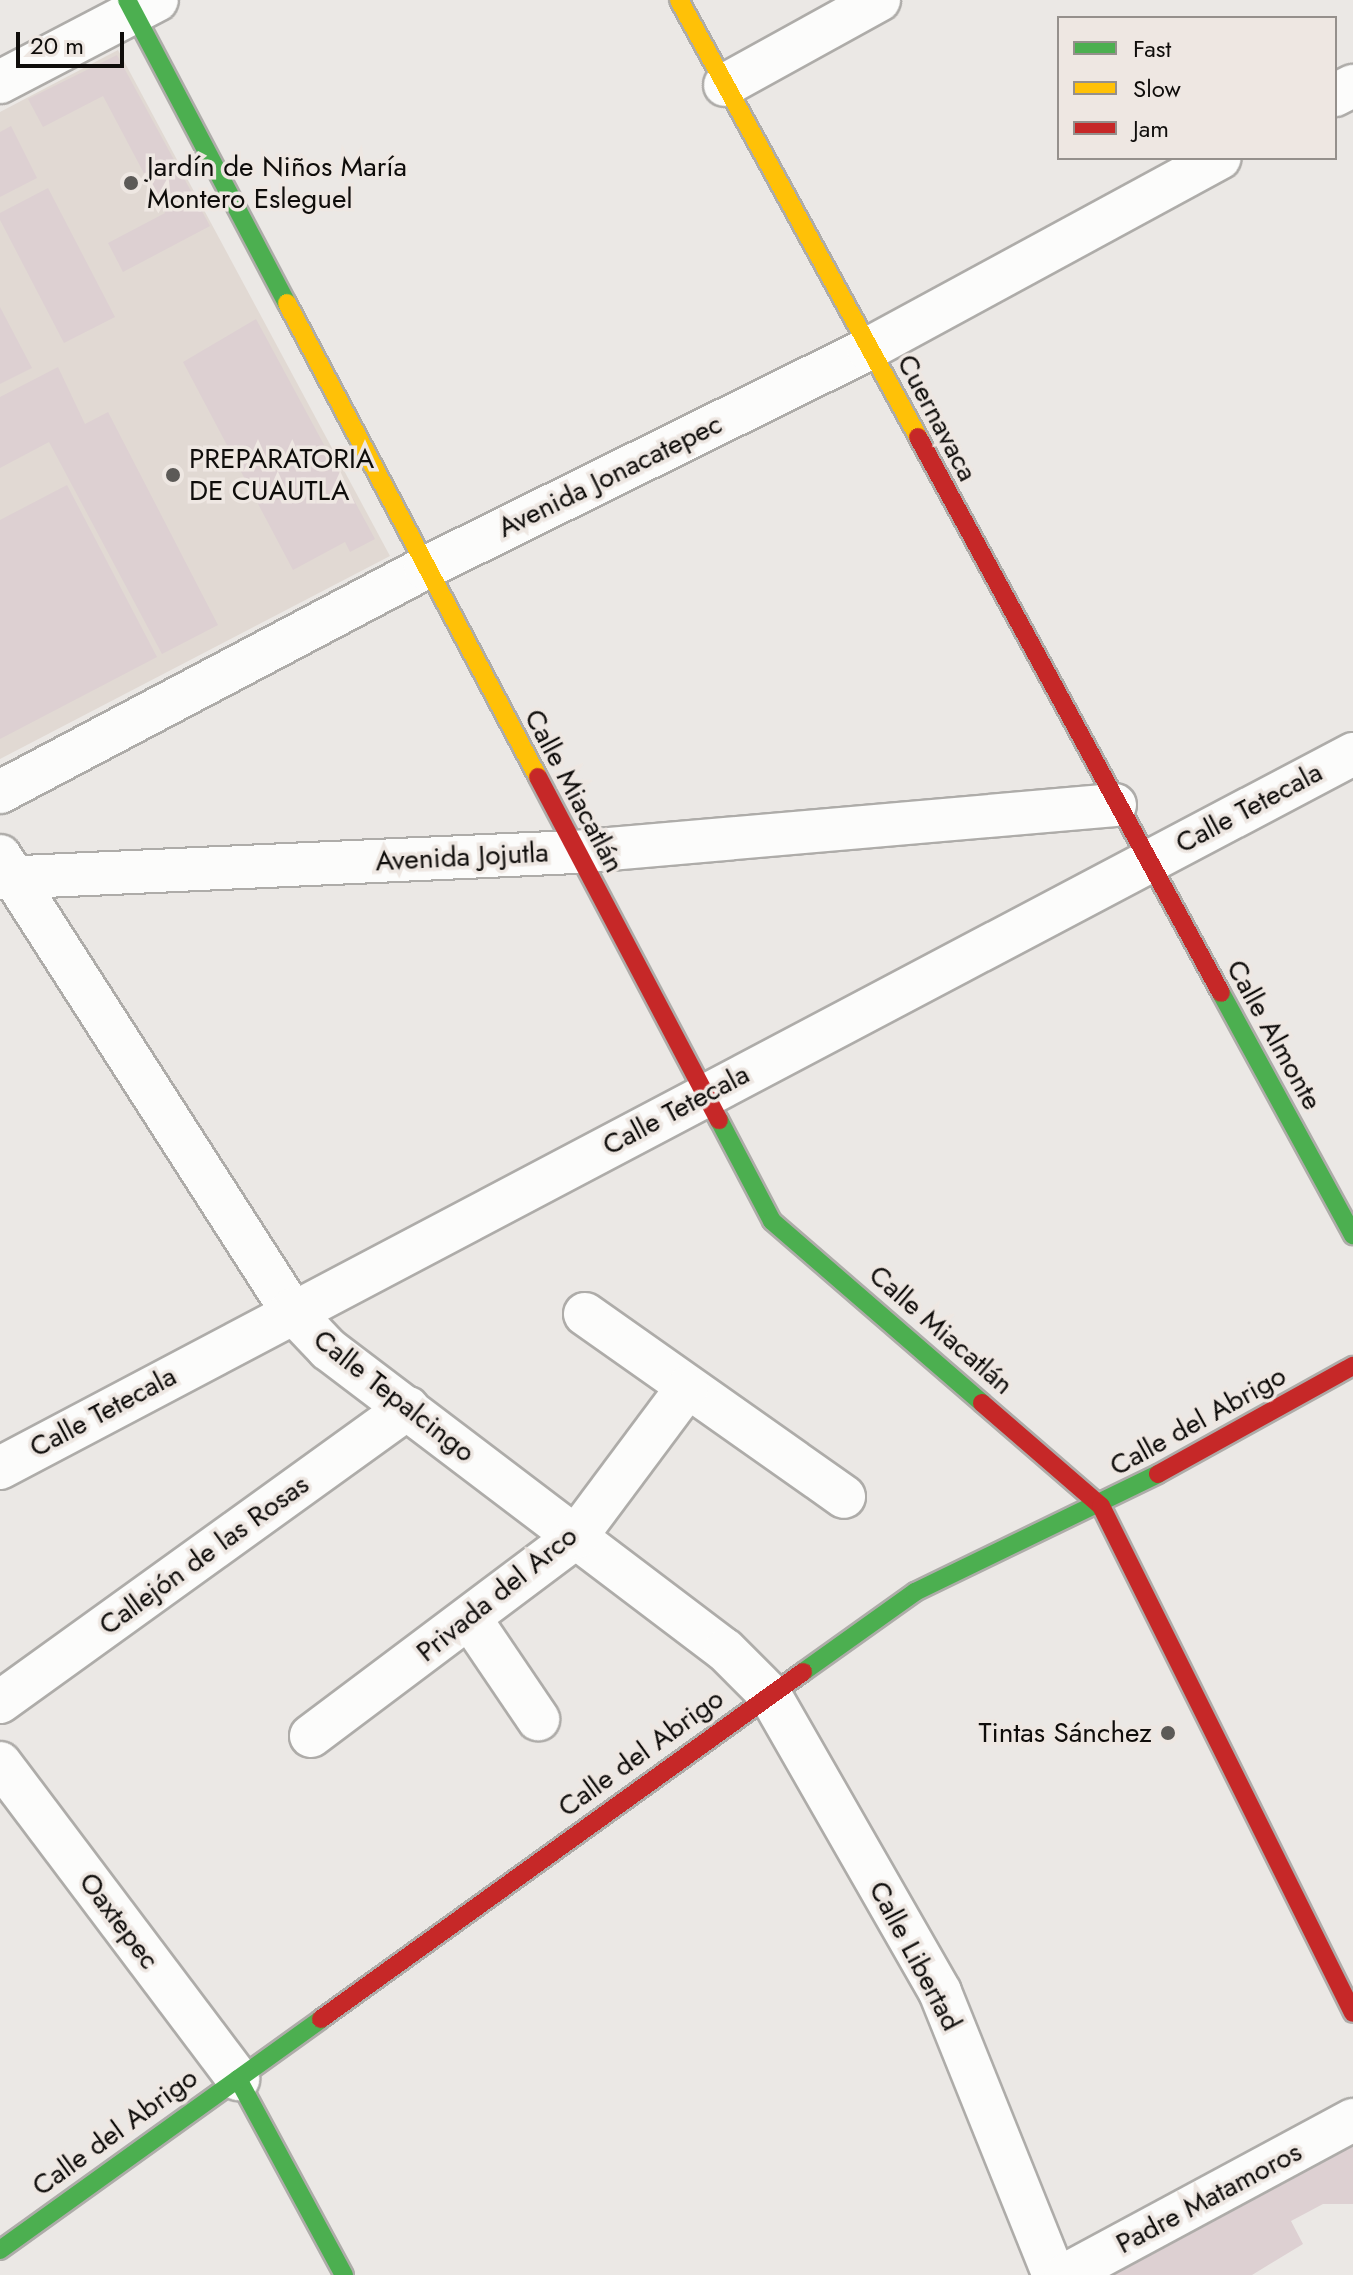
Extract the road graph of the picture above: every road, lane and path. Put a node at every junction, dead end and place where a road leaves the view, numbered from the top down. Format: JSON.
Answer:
{"nodes":[{"id":1,"x":679,"y":0,"type":"edge"},
{"id":2,"x":879,"y":0,"type":"edge"},
{"id":3,"x":139,"y":4,"type":"edge"},
{"id":4,"x":0,"y":82,"type":"edge"},
{"id":5,"x":725,"y":85,"type":"junction"},
{"id":6,"x":1216,"y":160,"type":"edge"},
{"id":7,"x":868,"y":349,"type":"junction"},
{"id":8,"x":425,"y":568,"type":"junction"},
{"id":9,"x":1353,"y":754,"type":"edge"},
{"id":10,"x":0,"y":792,"type":"edge"},
{"id":11,"x":1115,"y":805,"type":"junction"},
{"id":12,"x":575,"y":852,"type":"junction"},
{"id":13,"x":1146,"y":861,"type":"junction"},
{"id":14,"x":5,"y":871,"type":"edge"},
{"id":15,"x":702,"y":1096,"type":"junction"},
{"id":16,"x":1353,"y":1235,"type":"edge"},
{"id":17,"x":291,"y":1310,"type":"junction"},
{"id":18,"x":585,"y":1314,"type":"dead end"},
{"id":19,"x":1353,"y":1366,"type":"edge"},
{"id":20,"x":687,"y":1388,"type":"junction"},
{"id":21,"x":408,"y":1408,"type":"junction"},
{"id":22,"x":0,"y":1468,"type":"edge"},
{"id":23,"x":844,"y":1497,"type":"dead end"},
{"id":24,"x":1101,"y":1506,"type":"junction"},
{"id":25,"x":575,"y":1538,"type":"junction"},
{"id":26,"x":471,"y":1620,"type":"junction"},
{"id":27,"x":770,"y":1695,"type":"junction"},
{"id":28,"x":0,"y":1702,"type":"edge"},
{"id":29,"x":538,"y":1719,"type":"dead end"},
{"id":30,"x":311,"y":1736,"type":"dead end"},
{"id":31,"x":0,"y":1763,"type":"edge"},
{"id":32,"x":1353,"y":2013,"type":"edge"},
{"id":33,"x":238,"y":2079,"type":"junction"},
{"id":34,"x":1353,"y":2120,"type":"edge"},
{"id":35,"x":0,"y":2250,"type":"edge"},
{"id":36,"x":344,"y":2275,"type":"edge"},
{"id":37,"x":1054,"y":2275,"type":"edge"},
{"id":38,"x":1065,"y":2275,"type":"edge"}],
"edges":[{"from":1,"to":5,"type":"street","name":"Cuernavaca"},
{"from":2,"to":5,"type":"street"},
{"from":3,"to":4,"type":"street"},
{"from":3,"to":8,"type":"street","name":"Calle Miacatlán"},
{"from":5,"to":7,"type":"street","name":"Cuernavaca"},
{"from":6,"to":7,"type":"street","name":"Avenida Jonacatepec"},
{"from":7,"to":8,"type":"street","name":"Avenida Jonacatepec"},
{"from":7,"to":11,"type":"street","name":"Cuernavaca"},
{"from":8,"to":10,"type":"street","name":"Avenida Jonacatepec"},
{"from":8,"to":12,"type":"street","name":"Calle Miacatlán"},
{"from":9,"to":13,"type":"street","name":"Calle Tetecala"},
{"from":11,"to":12,"type":"street","name":"Avenida Jojutla"},
{"from":11,"to":13,"type":"street","name":"Cuernavaca"},
{"from":12,"to":14,"type":"street","name":"Avenida Jojutla"},
{"from":12,"to":15,"type":"street","name":"Calle Miacatlán"},
{"from":13,"to":15,"type":"street","name":"Calle Tetecala"},
{"from":13,"to":16,"type":"street","name":"Calle Almonte"},
{"from":14,"to":17,"type":"street","name":"Calle Tepalcingo"},
{"from":15,"to":17,"type":"street","name":"Calle Tetecala"},
{"from":15,"to":24,"type":"street","name":"Calle Miacatlán"},
{"from":17,"to":21,"type":"street","name":"Calle Tepalcingo"},
{"from":17,"to":22,"type":"street","name":"Calle Tetecala"},
{"from":18,"to":20,"type":"street"},
{"from":19,"to":24,"type":"street","name":"Calle del Abrigo"},
{"from":20,"to":23,"type":"street"},
{"from":20,"to":25,"type":"street","name":"Privada del Arco"},
{"from":21,"to":25,"type":"street","name":"Calle Tepalcingo"},
{"from":21,"to":28,"type":"street","name":"Callejón de las Rosas"},
{"from":24,"to":27,"type":"street","name":"Calle del Abrigo"},
{"from":24,"to":32,"type":"street"},
{"from":25,"to":26,"type":"street","name":"Privada del Arco"},
{"from":25,"to":27,"type":"street","name":"Calle Tepalcingo"},
{"from":26,"to":29,"type":"street"},
{"from":26,"to":30,"type":"street","name":"Privada del Arco"},
{"from":27,"to":33,"type":"street","name":"Calle del Abrigo"},
{"from":27,"to":37,"type":"street","name":"Calle Libertad"},
{"from":31,"to":33,"type":"street","name":"Oaxtepec"},
{"from":33,"to":35,"type":"street","name":"Calle del Abrigo"},
{"from":33,"to":36,"type":"street"},
{"from":34,"to":38,"type":"street","name":"Padre Matamoros"}]}
